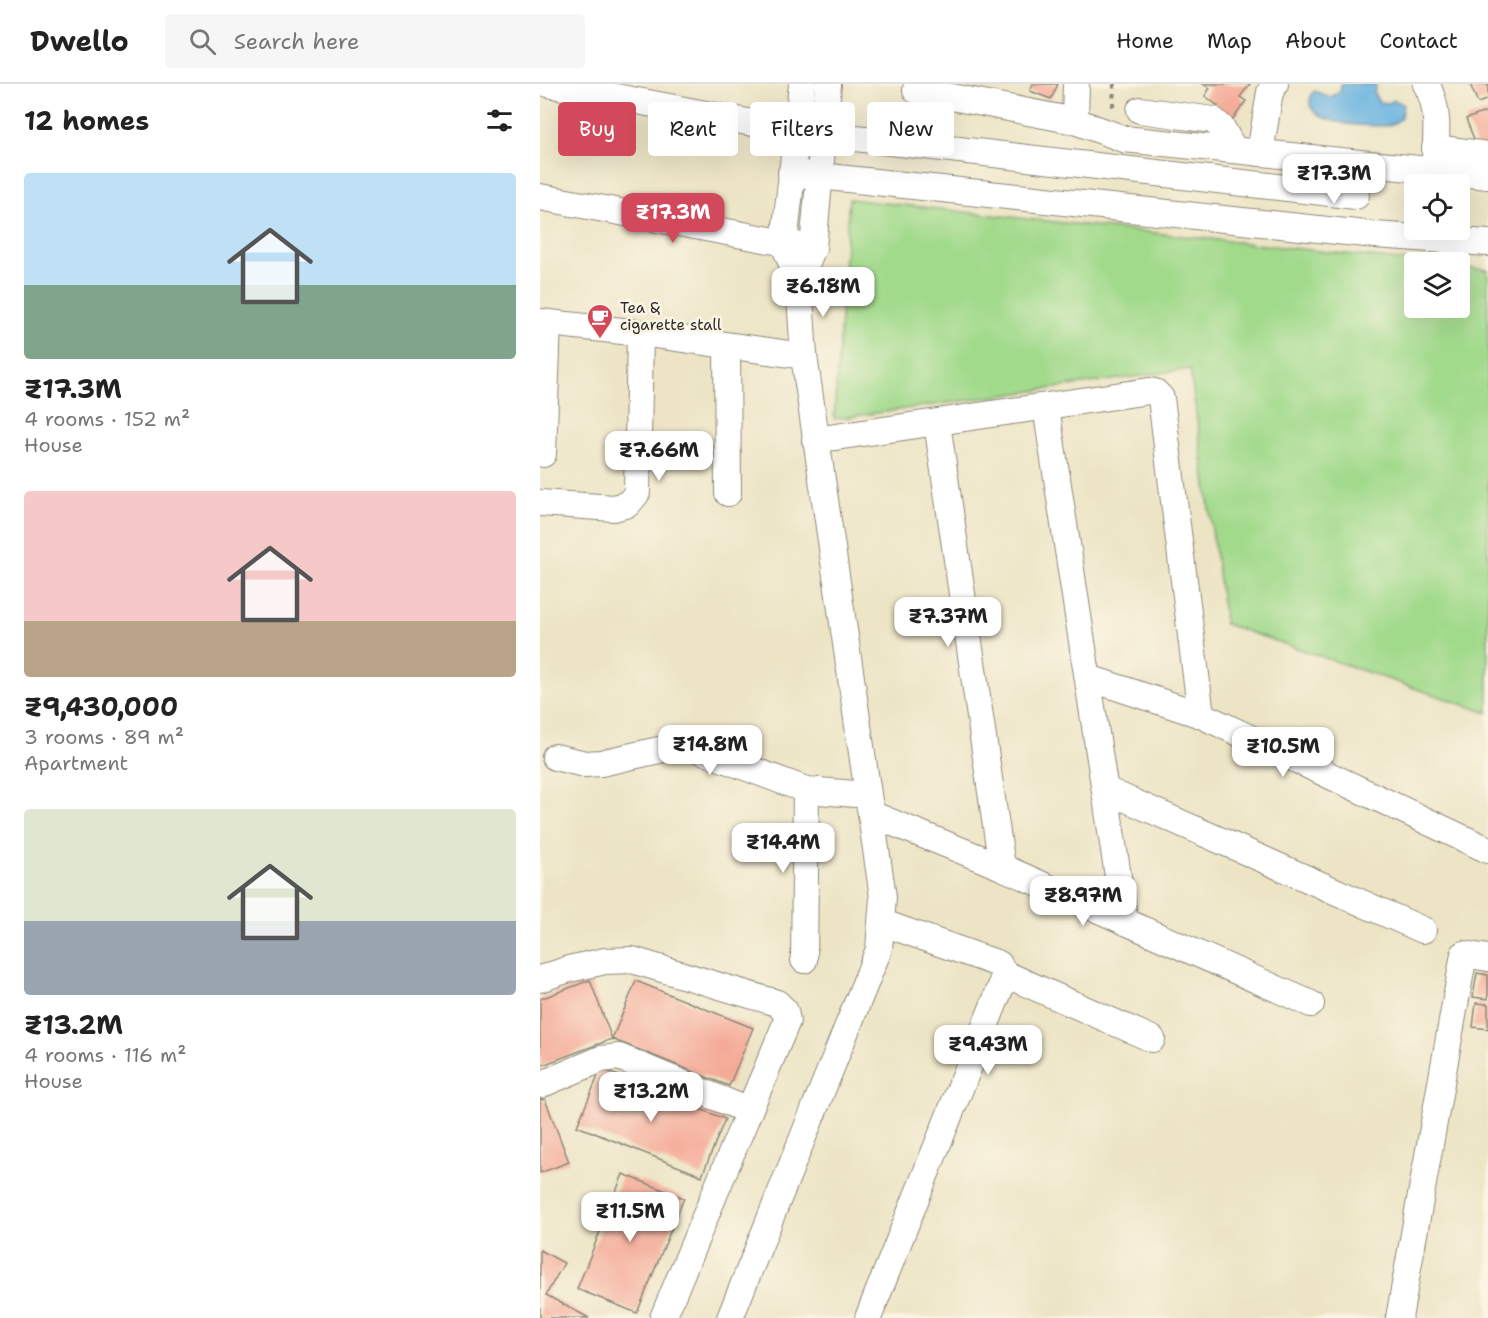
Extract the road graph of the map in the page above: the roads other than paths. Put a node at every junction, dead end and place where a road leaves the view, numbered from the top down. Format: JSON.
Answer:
{"nodes":[{"id":1,"x":548,"y":84,"type":"edge"},
{"id":2,"x":802,"y":84,"type":"edge"},
{"id":3,"x":828,"y":84,"type":"edge"},
{"id":4,"x":917,"y":84,"type":"edge"},
{"id":5,"x":1076,"y":84,"type":"edge"},
{"id":6,"x":1275,"y":84,"type":"edge"},
{"id":7,"x":1426,"y":84,"type":"edge"},
{"id":8,"x":799,"y":102,"type":"edge"},
{"id":9,"x":826,"y":102,"type":"edge"},
{"id":10,"x":1140,"y":110,"type":"dead end"},
{"id":11,"x":1075,"y":121,"type":"junction"},
{"id":12,"x":750,"y":123,"type":"edge"},
{"id":13,"x":855,"y":139,"type":"edge"},
{"id":14,"x":1234,"y":150,"type":"junction"},
{"id":15,"x":1260,"y":153,"type":"junction"},
{"id":16,"x":1488,"y":155,"type":"edge"},
{"id":17,"x":793,"y":156,"type":"edge"},
{"id":18,"x":820,"y":156,"type":"edge"},
{"id":19,"x":1435,"y":159,"type":"junction"},
{"id":20,"x":1327,"y":160,"type":"junction"},
{"id":21,"x":1358,"y":163,"type":"junction"},
{"id":22,"x":791,"y":173,"type":"junction"},
{"id":23,"x":818,"y":176,"type":"junction"},
{"id":24,"x":1488,"y":176,"type":"edge"},
{"id":25,"x":1323,"y":192,"type":"junction"},
{"id":26,"x":1356,"y":196,"type":"junction"},
{"id":27,"x":540,"y":197,"type":"edge"},
{"id":28,"x":1319,"y":229,"type":"junction"},
{"id":29,"x":1354,"y":233,"type":"junction"},
{"id":30,"x":1488,"y":243,"type":"edge"},
{"id":31,"x":784,"y":244,"type":"junction"},
{"id":32,"x":813,"y":248,"type":"junction"},
{"id":33,"x":799,"y":282,"type":"junction"},
{"id":34,"x":544,"y":323,"type":"edge"},
{"id":35,"x":640,"y":333,"type":"junction"},
{"id":36,"x":727,"y":346,"type":"junction"},
{"id":37,"x":804,"y":356,"type":"junction"},
{"id":38,"x":1046,"y":407,"type":"junction"},
{"id":39,"x":937,"y":423,"type":"junction"},
{"id":40,"x":815,"y":440,"type":"junction"},
{"id":41,"x":543,"y":454,"type":"dead end"},
{"id":42,"x":728,"y":494,"type":"dead end"},
{"id":43,"x":540,"y":503,"type":"edge"},
{"id":44,"x":1089,"y":678,"type":"junction"},
{"id":45,"x":1201,"y":715,"type":"junction"},
{"id":46,"x":555,"y":757,"type":"dead end"},
{"id":47,"x":806,"y":790,"type":"junction"},
{"id":48,"x":1106,"y":790,"type":"junction"},
{"id":49,"x":869,"y":804,"type":"junction"},
{"id":50,"x":1488,"y":850,"type":"edge"},
{"id":51,"x":1002,"y":867,"type":"junction"},
{"id":52,"x":1125,"y":922,"type":"junction"},
{"id":53,"x":883,"y":923,"type":"junction"},
{"id":54,"x":1423,"y":930,"type":"dead end"},
{"id":55,"x":1488,"y":958,"type":"edge"},
{"id":56,"x":804,"y":960,"type":"dead end"},
{"id":57,"x":1003,"y":973,"type":"junction"},
{"id":58,"x":540,"y":979,"type":"edge"},
{"id":59,"x":1311,"y":1004,"type":"dead end"},
{"id":60,"x":1152,"y":1039,"type":"dead end"},
{"id":61,"x":540,"y":1085,"type":"edge"},
{"id":62,"x":749,"y":1111,"type":"junction"},
{"id":63,"x":663,"y":1318,"type":"edge"},
{"id":64,"x":730,"y":1318,"type":"edge"},
{"id":65,"x":868,"y":1318,"type":"edge"},
{"id":66,"x":1399,"y":1318,"type":"edge"}],
"edges":[{"from":1,"to":12,"type":"street"},
{"from":2,"to":8,"type":"street"},
{"from":3,"to":9,"type":"street"},
{"from":4,"to":11,"type":"street"},
{"from":5,"to":11,"type":"street"},
{"from":6,"to":15,"type":"street"},
{"from":7,"to":19,"type":"street"},
{"from":10,"to":14,"type":"street"},
{"from":11,"to":14,"type":"street"},
{"from":13,"to":25,"type":"street"},
{"from":14,"to":15,"type":"street"},
{"from":15,"to":20,"type":"street"},
{"from":16,"to":19,"type":"street"},
{"from":17,"to":22,"type":"street"},
{"from":18,"to":23,"type":"street"},
{"from":19,"to":21,"type":"street"},
{"from":19,"to":24,"type":"street"},
{"from":20,"to":21,"type":"street"},
{"from":20,"to":25,"type":"street"},
{"from":21,"to":26,"type":"street"},
{"from":22,"to":23,"type":"street"},
{"from":22,"to":31,"type":"street"},
{"from":23,"to":28,"type":"street"},
{"from":23,"to":32,"type":"street"},
{"from":25,"to":26,"type":"street"},
{"from":25,"to":28,"type":"street"},
{"from":26,"to":29,"type":"street"},
{"from":27,"to":31,"type":"street"},
{"from":28,"to":29,"type":"street"},
{"from":29,"to":30,"type":"street"},
{"from":31,"to":32,"type":"street"},
{"from":31,"to":33,"type":"street"},
{"from":32,"to":33,"type":"street"},
{"from":33,"to":37,"type":"street"},
{"from":34,"to":35,"type":"street"},
{"from":34,"to":41,"type":"street"},
{"from":35,"to":36,"type":"street"},
{"from":35,"to":43,"type":"street"},
{"from":36,"to":37,"type":"street"},
{"from":36,"to":42,"type":"street"},
{"from":37,"to":40,"type":"street"},
{"from":38,"to":39,"type":"street"},
{"from":38,"to":44,"type":"street"},
{"from":38,"to":45,"type":"street"},
{"from":39,"to":40,"type":"street"},
{"from":39,"to":51,"type":"street"},
{"from":40,"to":49,"type":"street"},
{"from":44,"to":45,"type":"street"},
{"from":44,"to":48,"type":"street"},
{"from":45,"to":50,"type":"street"},
{"from":46,"to":47,"type":"street"},
{"from":47,"to":49,"type":"street"},
{"from":47,"to":56,"type":"street"},
{"from":48,"to":52,"type":"street"},
{"from":48,"to":54,"type":"street"},
{"from":49,"to":51,"type":"street"},
{"from":49,"to":53,"type":"street"},
{"from":51,"to":52,"type":"street"},
{"from":52,"to":59,"type":"street"},
{"from":53,"to":57,"type":"street"},
{"from":53,"to":64,"type":"street"},
{"from":55,"to":66,"type":"street"},
{"from":57,"to":60,"type":"street"},
{"from":57,"to":65,"type":"street"},
{"from":58,"to":62,"type":"street"},
{"from":61,"to":62,"type":"street"},
{"from":62,"to":63,"type":"street"}]}
